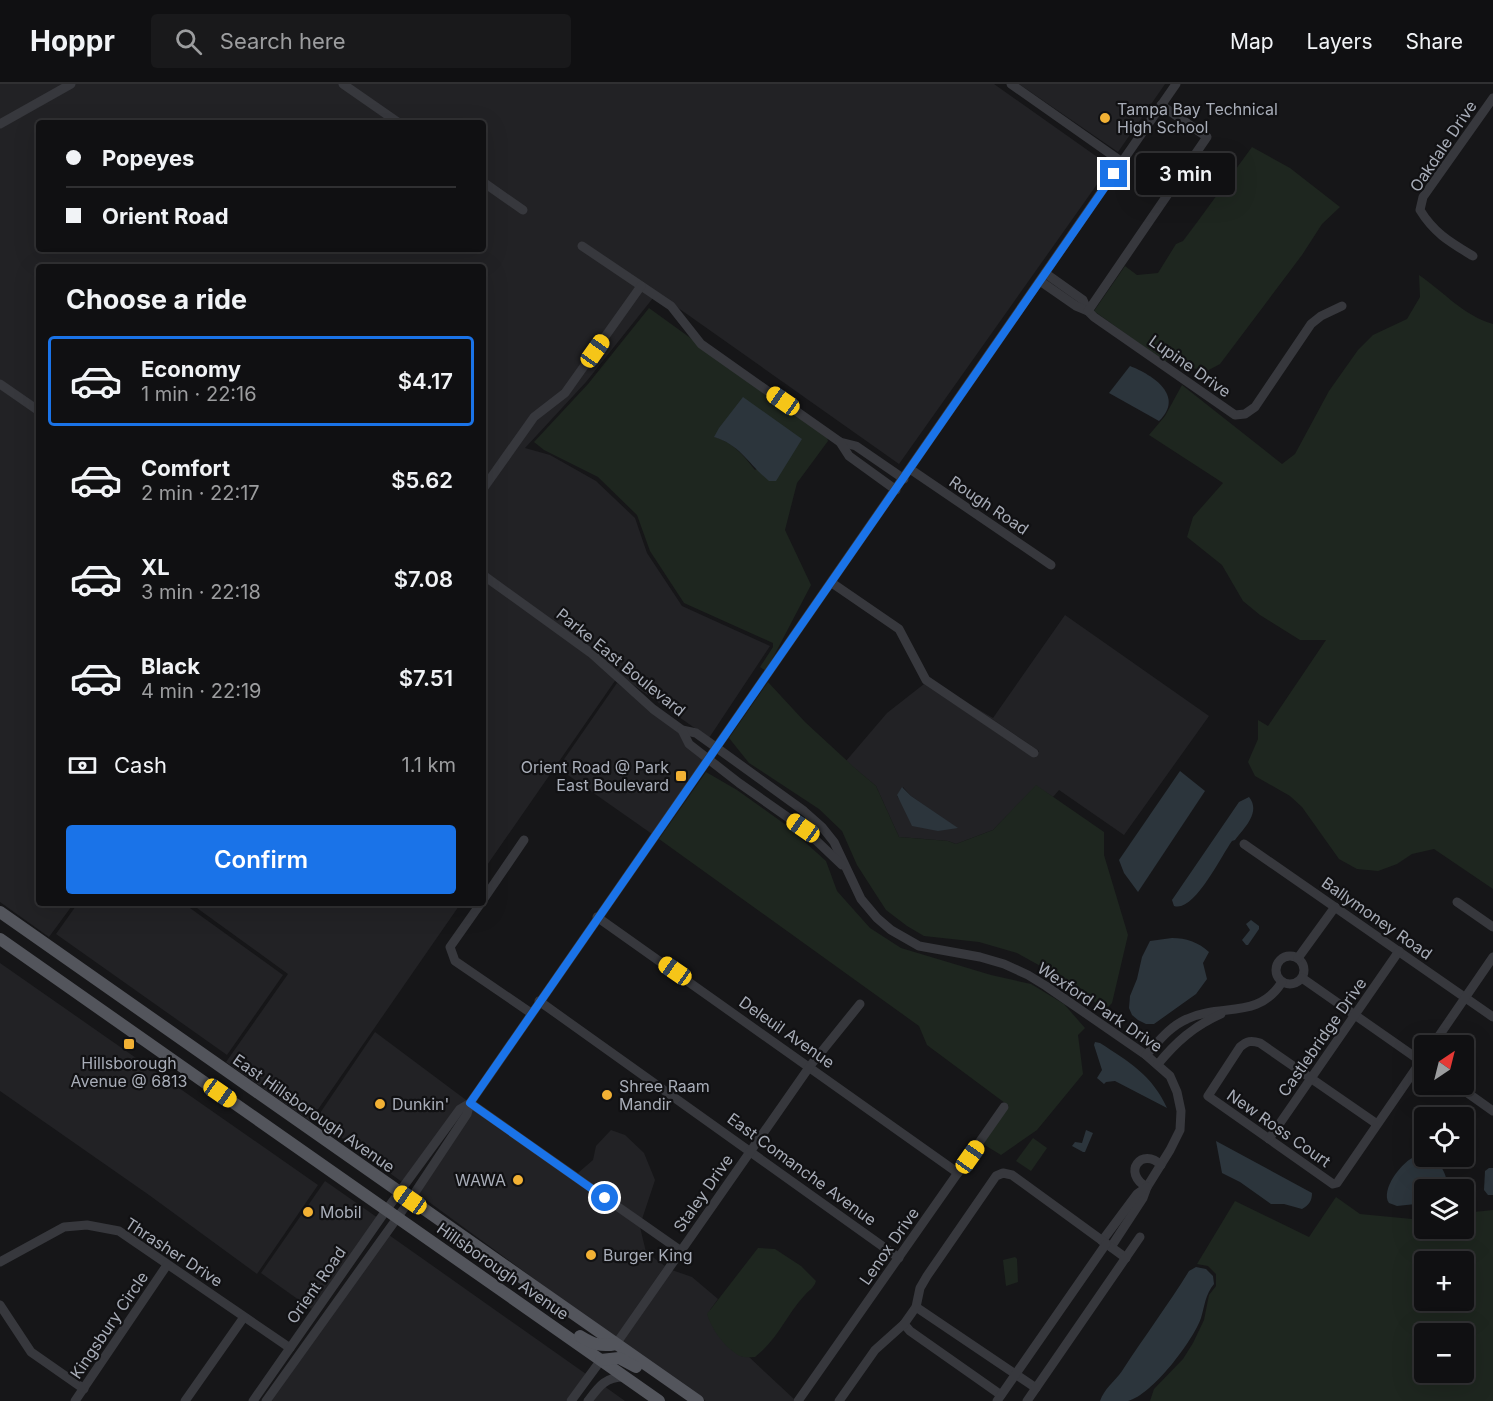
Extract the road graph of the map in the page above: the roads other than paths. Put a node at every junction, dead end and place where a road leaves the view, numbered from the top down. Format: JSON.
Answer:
{"nodes":[{"id":1,"x":71,"y":84,"type":"edge"},
{"id":2,"x":344,"y":84,"type":"edge"},
{"id":3,"x":1011,"y":84,"type":"edge"},
{"id":4,"x":1176,"y":84,"type":"edge"},
{"id":5,"x":1493,"y":98,"type":"edge"},
{"id":6,"x":1161,"y":105,"type":"junction"},
{"id":7,"x":395,"y":120,"type":"edge"},
{"id":8,"x":0,"y":124,"type":"edge"},
{"id":9,"x":1122,"y":162,"type":"junction"},
{"id":10,"x":486,"y":184,"type":"edge"},
{"id":11,"x":523,"y":210,"type":"dead end"},
{"id":12,"x":582,"y":246,"type":"dead end"},
{"id":13,"x":1473,"y":256,"type":"dead end"},
{"id":14,"x":1042,"y":277,"type":"junction"},
{"id":15,"x":641,"y":286,"type":"junction"},
{"id":16,"x":1342,"y":306,"type":"dead end"},
{"id":17,"x":1088,"y":310,"type":"junction"},
{"id":18,"x":0,"y":384,"type":"edge"},
{"id":19,"x":36,"y":409,"type":"edge"},
{"id":20,"x":840,"y":442,"type":"junction"},
{"id":21,"x":910,"y":469,"type":"junction"},
{"id":22,"x":904,"y":479,"type":"junction"},
{"id":23,"x":486,"y":485,"type":"edge"},
{"id":24,"x":896,"y":489,"type":"junction"},
{"id":25,"x":1051,"y":566,"type":"dead end"},
{"id":26,"x":486,"y":577,"type":"edge"},
{"id":27,"x":832,"y":583,"type":"junction"},
{"id":28,"x":682,"y":730,"type":"junction"},
{"id":29,"x":717,"y":748,"type":"junction"},
{"id":30,"x":1034,"y":753,"type":"dead end"},
{"id":31,"x":709,"y":760,"type":"junction"},
{"id":32,"x":524,"y":840,"type":"dead end"},
{"id":33,"x":1244,"y":844,"type":"dead end"},
{"id":34,"x":845,"y":868,"type":"junction"},
{"id":35,"x":486,"y":895,"type":"edge"},
{"id":36,"x":1457,"y":902,"type":"dead end"},
{"id":37,"x":479,"y":906,"type":"edge"},
{"id":38,"x":1335,"y":907,"type":"junction"},
{"id":39,"x":0,"y":912,"type":"edge"},
{"id":40,"x":597,"y":917,"type":"junction"},
{"id":41,"x":1493,"y":927,"type":"edge"},
{"id":42,"x":0,"y":939,"type":"edge"},
{"id":43,"x":39,"y":940,"type":"junction"},
{"id":44,"x":1399,"y":951,"type":"junction"},
{"id":45,"x":1493,"y":957,"type":"edge"},
{"id":46,"x":27,"y":958,"type":"junction"},
{"id":47,"x":1298,"y":958,"type":"junction"},
{"id":48,"x":1302,"y":978,"type":"junction"},
{"id":49,"x":1282,"y":981,"type":"junction"},
{"id":50,"x":1464,"y":997,"type":"junction"},
{"id":51,"x":539,"y":1001,"type":"junction"},
{"id":52,"x":860,"y":1004,"type":"dead end"},
{"id":53,"x":1228,"y":1011,"type":"junction"},
{"id":54,"x":531,"y":1013,"type":"junction"},
{"id":55,"x":1356,"y":1016,"type":"junction"},
{"id":56,"x":1493,"y":1017,"type":"edge"},
{"id":57,"x":168,"y":1030,"type":"junction"},
{"id":58,"x":1439,"y":1035,"type":"edge"},
{"id":59,"x":155,"y":1048,"type":"junction"},
{"id":60,"x":1414,"y":1054,"type":"edge"},
{"id":61,"x":1146,"y":1055,"type":"junction"},
{"id":62,"x":1158,"y":1064,"type":"junction"},
{"id":63,"x":810,"y":1066,"type":"junction"},
{"id":64,"x":1414,"y":1074,"type":"edge"},
{"id":65,"x":1311,"y":1079,"type":"junction"},
{"id":66,"x":1470,"y":1095,"type":"edge"},
{"id":67,"x":1493,"y":1097,"type":"edge"},
{"id":68,"x":470,"y":1103,"type":"junction"},
{"id":69,"x":1004,"y":1107,"type":"dead end"},
{"id":70,"x":1490,"y":1109,"type":"edge"},
{"id":71,"x":1377,"y":1124,"type":"junction"},
{"id":72,"x":1269,"y":1139,"type":"junction"},
{"id":73,"x":751,"y":1150,"type":"junction"},
{"id":74,"x":1161,"y":1165,"type":"junction"},
{"id":75,"x":958,"y":1173,"type":"junction"},
{"id":76,"x":1147,"y":1187,"type":"junction"},
{"id":77,"x":399,"y":1192,"type":"junction"},
{"id":78,"x":410,"y":1200,"type":"junction"},
{"id":79,"x":387,"y":1209,"type":"junction"},
{"id":80,"x":397,"y":1217,"type":"junction"},
{"id":81,"x":1140,"y":1237,"type":"dead end"},
{"id":82,"x":1107,"y":1244,"type":"junction"},
{"id":83,"x":681,"y":1251,"type":"junction"},
{"id":84,"x":899,"y":1258,"type":"junction"},
{"id":85,"x":1126,"y":1258,"type":"junction"},
{"id":86,"x":0,"y":1262,"type":"edge"},
{"id":87,"x":167,"y":1265,"type":"junction"},
{"id":88,"x":0,"y":1305,"type":"edge"},
{"id":89,"x":523,"y":1305,"type":"junction"},
{"id":90,"x":916,"y":1307,"type":"junction"},
{"id":91,"x":244,"y":1317,"type":"junction"},
{"id":92,"x":904,"y":1324,"type":"junction"},
{"id":93,"x":616,"y":1344,"type":"junction"},
{"id":94,"x":290,"y":1348,"type":"junction"},
{"id":95,"x":601,"y":1360,"type":"junction"},
{"id":96,"x":1016,"y":1374,"type":"junction"},
{"id":97,"x":626,"y":1377,"type":"junction"},
{"id":98,"x":1036,"y":1388,"type":"junction"},
{"id":99,"x":84,"y":1389,"type":"junction"},
{"id":100,"x":999,"y":1398,"type":"edge"},
{"id":101,"x":695,"y":1399,"type":"edge"},
{"id":102,"x":75,"y":1401,"type":"edge"},
{"id":103,"x":185,"y":1401,"type":"edge"},
{"id":104,"x":253,"y":1401,"type":"edge"},
{"id":105,"x":266,"y":1401,"type":"edge"},
{"id":106,"x":571,"y":1401,"type":"edge"},
{"id":107,"x":588,"y":1401,"type":"edge"},
{"id":108,"x":659,"y":1401,"type":"edge"},
{"id":109,"x":798,"y":1401,"type":"edge"},
{"id":110,"x":839,"y":1401,"type":"edge"},
{"id":111,"x":1027,"y":1401,"type":"edge"}],
"edges":[{"from":1,"to":8,"type":"street"},
{"from":2,"to":7,"type":"street"},
{"from":3,"to":9,"type":"street"},
{"from":4,"to":6,"type":"street","name":"Orient Road"},
{"from":5,"to":13,"type":"street","name":"Oakdale Drive"},
{"from":6,"to":9,"type":"street","name":"Orient Road"},
{"from":6,"to":17,"type":"street"},
{"from":9,"to":14,"type":"street","name":"Orient Road"},
{"from":10,"to":11,"type":"street"},
{"from":12,"to":15,"type":"street"},
{"from":14,"to":17,"type":"street"},
{"from":14,"to":21,"type":"street","name":"Orient Road"},
{"from":15,"to":20,"type":"street"},
{"from":15,"to":23,"type":"street"},
{"from":16,"to":17,"type":"street","name":"Lupine Drive"},
{"from":18,"to":19,"type":"street"},
{"from":20,"to":22,"type":"street"},
{"from":20,"to":24,"type":"street"},
{"from":21,"to":22,"type":"street","name":"Orient Road"},
{"from":21,"to":25,"type":"street","name":"Rough Road"},
{"from":22,"to":24,"type":"street","name":"Orient Road"},
{"from":24,"to":27,"type":"street","name":"Orient Road"},
{"from":26,"to":28,"type":"street","name":"Parke East Boulevard"},
{"from":27,"to":29,"type":"street","name":"Orient Road"},
{"from":27,"to":30,"type":"street"},
{"from":28,"to":29,"type":"street","name":"Parke East Boulevard"},
{"from":28,"to":31,"type":"street","name":"Parke East Boulevard"},
{"from":29,"to":31,"type":"street","name":"Orient Road"},
{"from":29,"to":34,"type":"street","name":"Wexford Park Drive"},
{"from":31,"to":34,"type":"street","name":"Wexford Park Drive"},
{"from":31,"to":40,"type":"street","name":"Orient Road"},
{"from":32,"to":35,"type":"street"},
{"from":33,"to":38,"type":"street","name":"Ballymoney Road"},
{"from":34,"to":61,"type":"street","name":"Wexford Park Drive"},
{"from":36,"to":41,"type":"street"},
{"from":37,"to":54,"type":"street"},
{"from":38,"to":44,"type":"street","name":"Ballymoney Road"},
{"from":38,"to":47,"type":"street"},
{"from":39,"to":43,"type":"main road","name":"East Hillsborough Avenue"},
{"from":40,"to":51,"type":"street","name":"Orient Road"},
{"from":40,"to":63,"type":"street","name":"Deleuil Avenue"},
{"from":42,"to":46,"type":"main road"},
{"from":43,"to":46,"type":"main road"},
{"from":43,"to":57,"type":"main road","name":"East Hillsborough Avenue"},
{"from":44,"to":50,"type":"street","name":"Ballymoney Road"},
{"from":44,"to":55,"type":"street","name":"Castlebridge Drive"},
{"from":45,"to":50,"type":"street"},
{"from":46,"to":59,"type":"main road"},
{"from":47,"to":48,"type":"street"},
{"from":47,"to":49,"type":"street"},
{"from":48,"to":49,"type":"street"},
{"from":48,"to":55,"type":"street"},
{"from":49,"to":53,"type":"street"},
{"from":50,"to":56,"type":"street","name":"Ballymoney Road"},
{"from":50,"to":58,"type":"street"},
{"from":51,"to":54,"type":"street","name":"Orient Road"},
{"from":51,"to":73,"type":"street","name":"East Comanche Avenue"},
{"from":52,"to":63,"type":"street","name":"Staley Drive"},
{"from":53,"to":61,"type":"street"},
{"from":53,"to":62,"type":"street"},
{"from":54,"to":68,"type":"street","name":"Orient Road"},
{"from":55,"to":60,"type":"street"},
{"from":55,"to":65,"type":"street","name":"Castlebridge Drive"},
{"from":57,"to":59,"type":"main road"},
{"from":57,"to":77,"type":"main road","name":"East Hillsborough Avenue"},
{"from":59,"to":79,"type":"main road"},
{"from":61,"to":62,"type":"street","name":"Wexford Park Drive"},
{"from":62,"to":74,"type":"street","name":"Wexford Park Drive"},
{"from":63,"to":73,"type":"street","name":"Staley Drive"},
{"from":63,"to":75,"type":"street","name":"Deleuil Avenue"},
{"from":64,"to":71,"type":"street"},
{"from":65,"to":71,"type":"street"},
{"from":65,"to":72,"type":"street","name":"Castlebridge Drive"},
{"from":65,"to":72,"type":"street","name":"New Ross Court"},
{"from":66,"to":70,"type":"street"},
{"from":67,"to":70,"type":"street"},
{"from":68,"to":77,"type":"street","name":"Orient Road"},
{"from":68,"to":78,"type":"street","name":"Orient Road"},
{"from":68,"to":83,"type":"street"},
{"from":69,"to":75,"type":"street","name":"Lenox Drive"},
{"from":71,"to":72,"type":"street","name":"New Ross Court"},
{"from":73,"to":83,"type":"street","name":"Staley Drive"},
{"from":73,"to":84,"type":"street","name":"East Comanche Avenue"},
{"from":74,"to":76,"type":"street","name":"Wexford Park Drive"},
{"from":74,"to":76,"type":"street"},
{"from":75,"to":84,"type":"street","name":"Lenox Drive"},
{"from":76,"to":82,"type":"street","name":"Wexford Park Drive"},
{"from":77,"to":78,"type":"main road","name":"East Hillsborough Avenue"},
{"from":77,"to":79,"type":"street","name":"Orient Road"},
{"from":78,"to":80,"type":"street","name":"Orient Road"},
{"from":78,"to":93,"type":"main road","name":"East Hillsborough Avenue"},
{"from":79,"to":80,"type":"main road","name":"Hillsborough Avenue"},
{"from":79,"to":94,"type":"street","name":"Orient Road"},
{"from":80,"to":89,"type":"main road","name":"Hillsborough Avenue"},
{"from":80,"to":105,"type":"street","name":"Orient Road"},
{"from":81,"to":85,"type":"street"},
{"from":82,"to":85,"type":"street"},
{"from":82,"to":90,"type":"street"},
{"from":82,"to":96,"type":"street","name":"Wexford Park Drive"},
{"from":83,"to":93,"type":"street","name":"Staley Drive"},
{"from":84,"to":109,"type":"street","name":"Lenox Drive"},
{"from":85,"to":98,"type":"street"},
{"from":86,"to":87,"type":"street","name":"Thrasher Drive"},
{"from":87,"to":91,"type":"street","name":"Thrasher Drive"},
{"from":87,"to":99,"type":"street","name":"Kingsbury Circle"},
{"from":88,"to":99,"type":"street"},
{"from":89,"to":93,"type":"main road"},
{"from":89,"to":95,"type":"main road","name":"Hillsborough Avenue"},
{"from":90,"to":92,"type":"street"},
{"from":90,"to":96,"type":"street"},
{"from":91,"to":94,"type":"street","name":"Thrasher Drive"},
{"from":91,"to":103,"type":"street"},
{"from":92,"to":100,"type":"street"},
{"from":92,"to":110,"type":"street"},
{"from":93,"to":101,"type":"main road","name":"East Hillsborough Avenue"},
{"from":94,"to":104,"type":"street","name":"Orient Road"},
{"from":95,"to":97,"type":"main road","name":"Hillsborough Avenue"},
{"from":95,"to":101,"type":"main road"},
{"from":95,"to":106,"type":"street"},
{"from":96,"to":98,"type":"street"},
{"from":96,"to":100,"type":"street","name":"Wexford Park Drive"},
{"from":97,"to":107,"type":"street"},
{"from":97,"to":108,"type":"main road","name":"Hillsborough Avenue"},
{"from":98,"to":111,"type":"street"},
{"from":99,"to":102,"type":"street","name":"Kingsbury Circle"}]}
